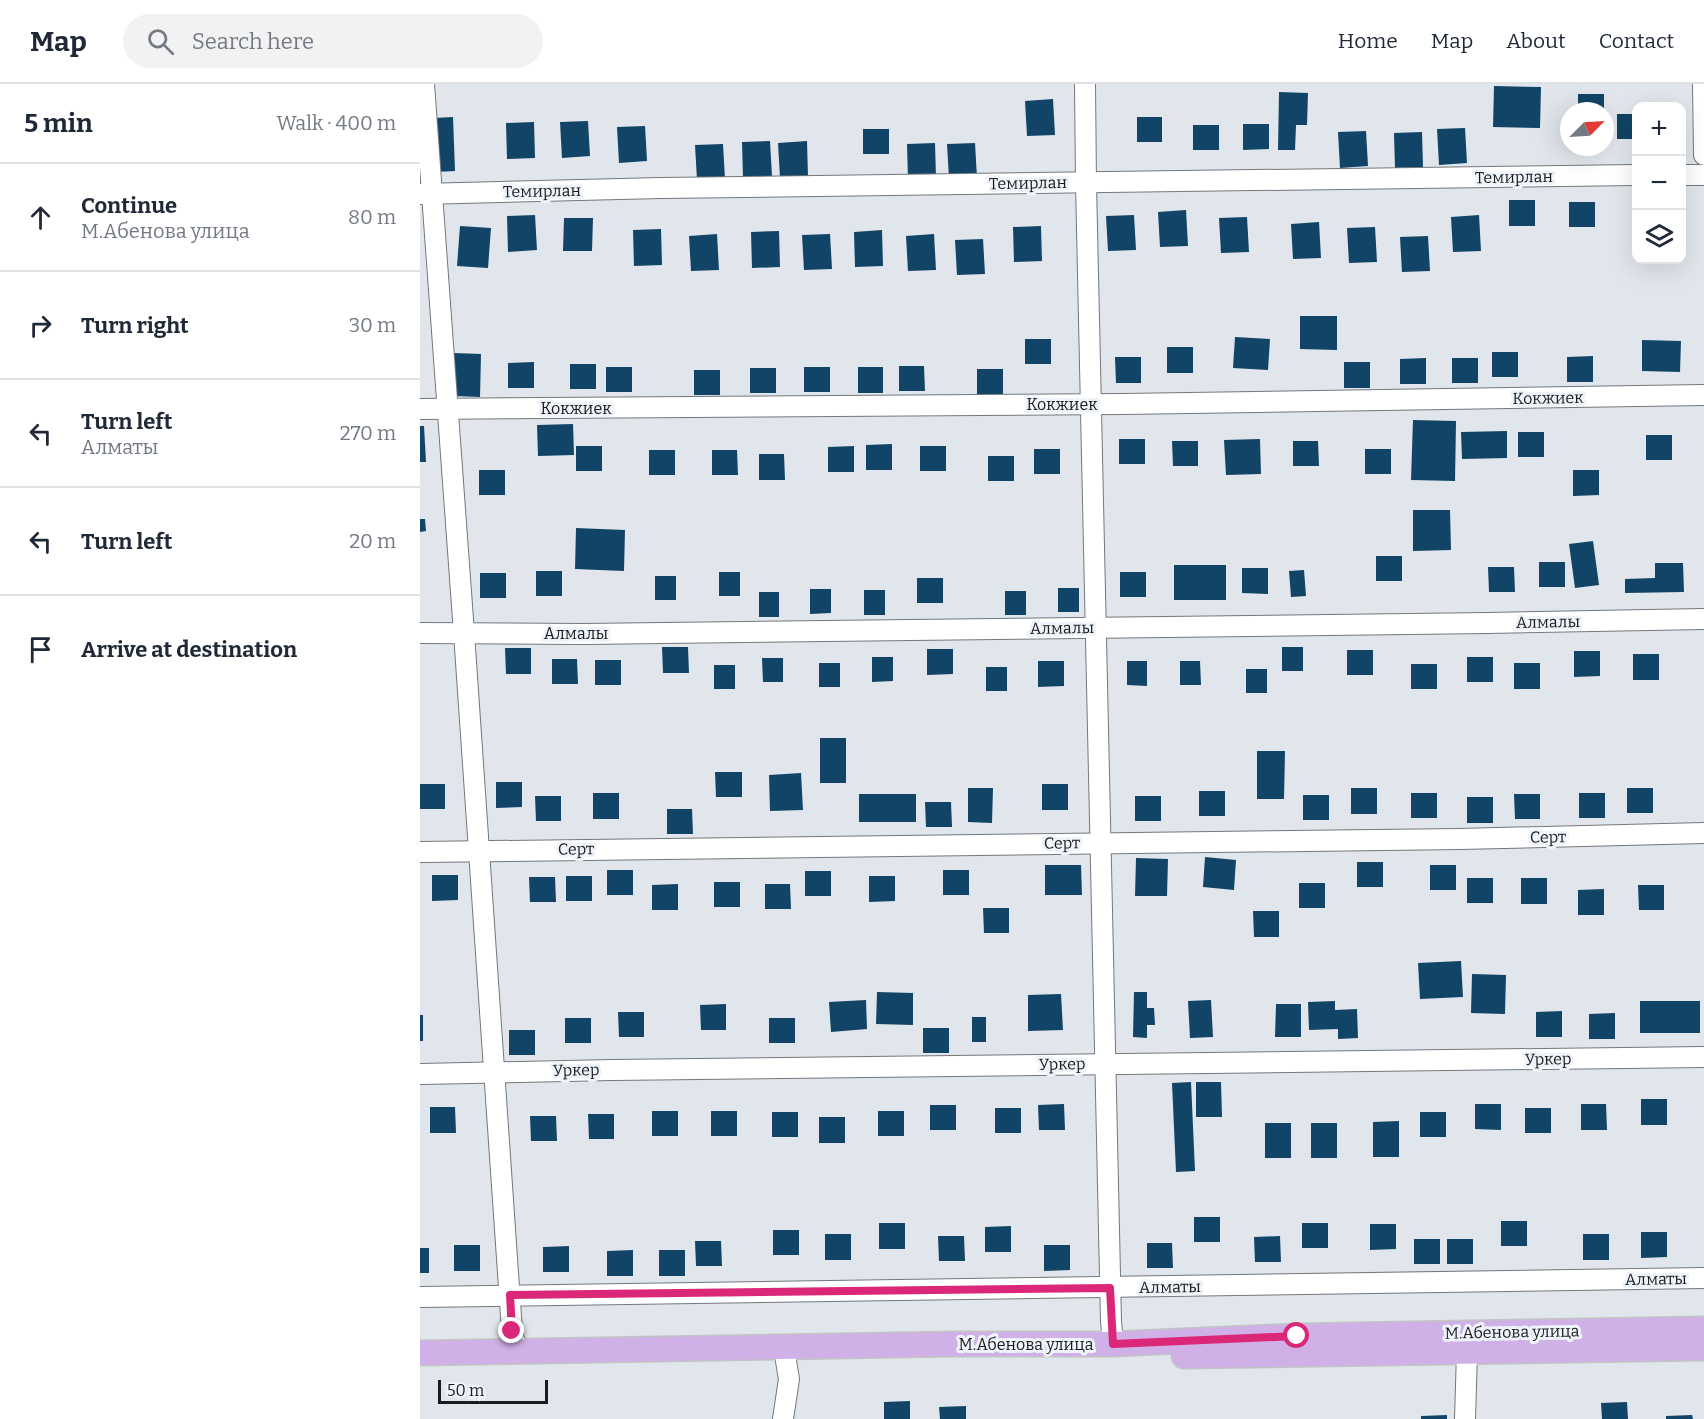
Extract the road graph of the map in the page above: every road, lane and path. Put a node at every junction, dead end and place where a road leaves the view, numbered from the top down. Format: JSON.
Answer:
{"nodes":[{"id":1,"x":424,"y":84,"type":"edge"},
{"id":2,"x":1086,"y":84,"type":"edge"},
{"id":3,"x":1703,"y":84,"type":"edge"},
{"id":4,"x":1704,"y":154,"type":"edge"},
{"id":5,"x":1686,"y":175,"type":"edge"},
{"id":6,"x":1704,"y":175,"type":"edge"},
{"id":7,"x":1632,"y":176,"type":"edge"},
{"id":8,"x":1086,"y":183,"type":"junction"},
{"id":9,"x":426,"y":194,"type":"edge"},
{"id":10,"x":1704,"y":395,"type":"edge"},
{"id":11,"x":1090,"y":404,"type":"junction"},
{"id":12,"x":420,"y":409,"type":"edge"},
{"id":13,"x":448,"y":409,"type":"junction"},
{"id":14,"x":1704,"y":619,"type":"edge"},
{"id":15,"x":1096,"y":628,"type":"junction"},
{"id":16,"x":420,"y":633,"type":"edge"},
{"id":17,"x":464,"y":633,"type":"junction"},
{"id":18,"x":1704,"y":833,"type":"edge"},
{"id":19,"x":1101,"y":843,"type":"junction"},
{"id":20,"x":479,"y":850,"type":"junction"},
{"id":21,"x":420,"y":852,"type":"edge"},
{"id":22,"x":1704,"y":1057,"type":"edge"},
{"id":23,"x":1105,"y":1064,"type":"junction"},
{"id":24,"x":494,"y":1072,"type":"junction"},
{"id":25,"x":420,"y":1074,"type":"edge"},
{"id":26,"x":1704,"y":1278,"type":"edge"},
{"id":27,"x":1110,"y":1288,"type":"junction"},
{"id":28,"x":510,"y":1295,"type":"junction"},
{"id":29,"x":420,"y":1297,"type":"edge"},
{"id":30,"x":1704,"y":1329,"type":"edge"},
{"id":31,"x":1113,"y":1344,"type":"junction"},
{"id":32,"x":1704,"y":1348,"type":"edge"},
{"id":33,"x":517,"y":1351,"type":"junction"},
{"id":34,"x":1467,"y":1352,"type":"junction"},
{"id":35,"x":420,"y":1353,"type":"edge"},
{"id":36,"x":786,"y":1361,"type":"junction"},
{"id":37,"x":420,"y":1368,"type":"edge"},
{"id":38,"x":783,"y":1419,"type":"edge"},
{"id":39,"x":1465,"y":1419,"type":"edge"}],
"edges":[{"from":1,"to":9,"type":"street"},
{"from":2,"to":8,"type":"street"},
{"from":3,"to":4,"type":"street"},
{"from":5,"to":6,"type":"street"},
{"from":7,"to":8,"type":"street","name":"Темирлан"},
{"from":8,"to":9,"type":"street","name":"Темирлан"},
{"from":8,"to":11,"type":"street"},
{"from":9,"to":13,"type":"street"},
{"from":10,"to":11,"type":"street","name":"Кокжиек"},
{"from":11,"to":13,"type":"street","name":"Кокжиек"},
{"from":11,"to":15,"type":"street"},
{"from":12,"to":13,"type":"street","name":"Кокжиек"},
{"from":13,"to":17,"type":"street"},
{"from":14,"to":15,"type":"street","name":"Алмалы"},
{"from":15,"to":17,"type":"street","name":"Алмалы"},
{"from":15,"to":19,"type":"street"},
{"from":16,"to":17,"type":"street","name":"Алмалы"},
{"from":17,"to":20,"type":"street"},
{"from":18,"to":19,"type":"street","name":"Серт"},
{"from":19,"to":20,"type":"street","name":"Серт"},
{"from":19,"to":23,"type":"street"},
{"from":20,"to":21,"type":"street","name":"Серт"},
{"from":20,"to":24,"type":"street"},
{"from":22,"to":23,"type":"street","name":"Уркер"},
{"from":23,"to":24,"type":"street","name":"Уркер"},
{"from":23,"to":27,"type":"street"},
{"from":24,"to":25,"type":"street","name":"Уркер"},
{"from":24,"to":28,"type":"street"},
{"from":26,"to":27,"type":"street","name":"Алматы"},
{"from":27,"to":28,"type":"street","name":"Алматы"},
{"from":27,"to":31,"type":"street"},
{"from":28,"to":29,"type":"street","name":"Алматы"},
{"from":28,"to":33,"type":"street"},
{"from":30,"to":31,"type":"main road","name":"М.Абенова улица"},
{"from":31,"to":33,"type":"main road","name":"М.Абенова улица"},
{"from":32,"to":34,"type":"main road","name":"М.Абенова улица"},
{"from":33,"to":35,"type":"main road","name":"М.Абенова улица"},
{"from":34,"to":36,"type":"main road","name":"М.Абенова улица"},
{"from":34,"to":39,"type":"street"},
{"from":36,"to":37,"type":"main road","name":"М.Абенова улица"},
{"from":36,"to":38,"type":"street"}]}
